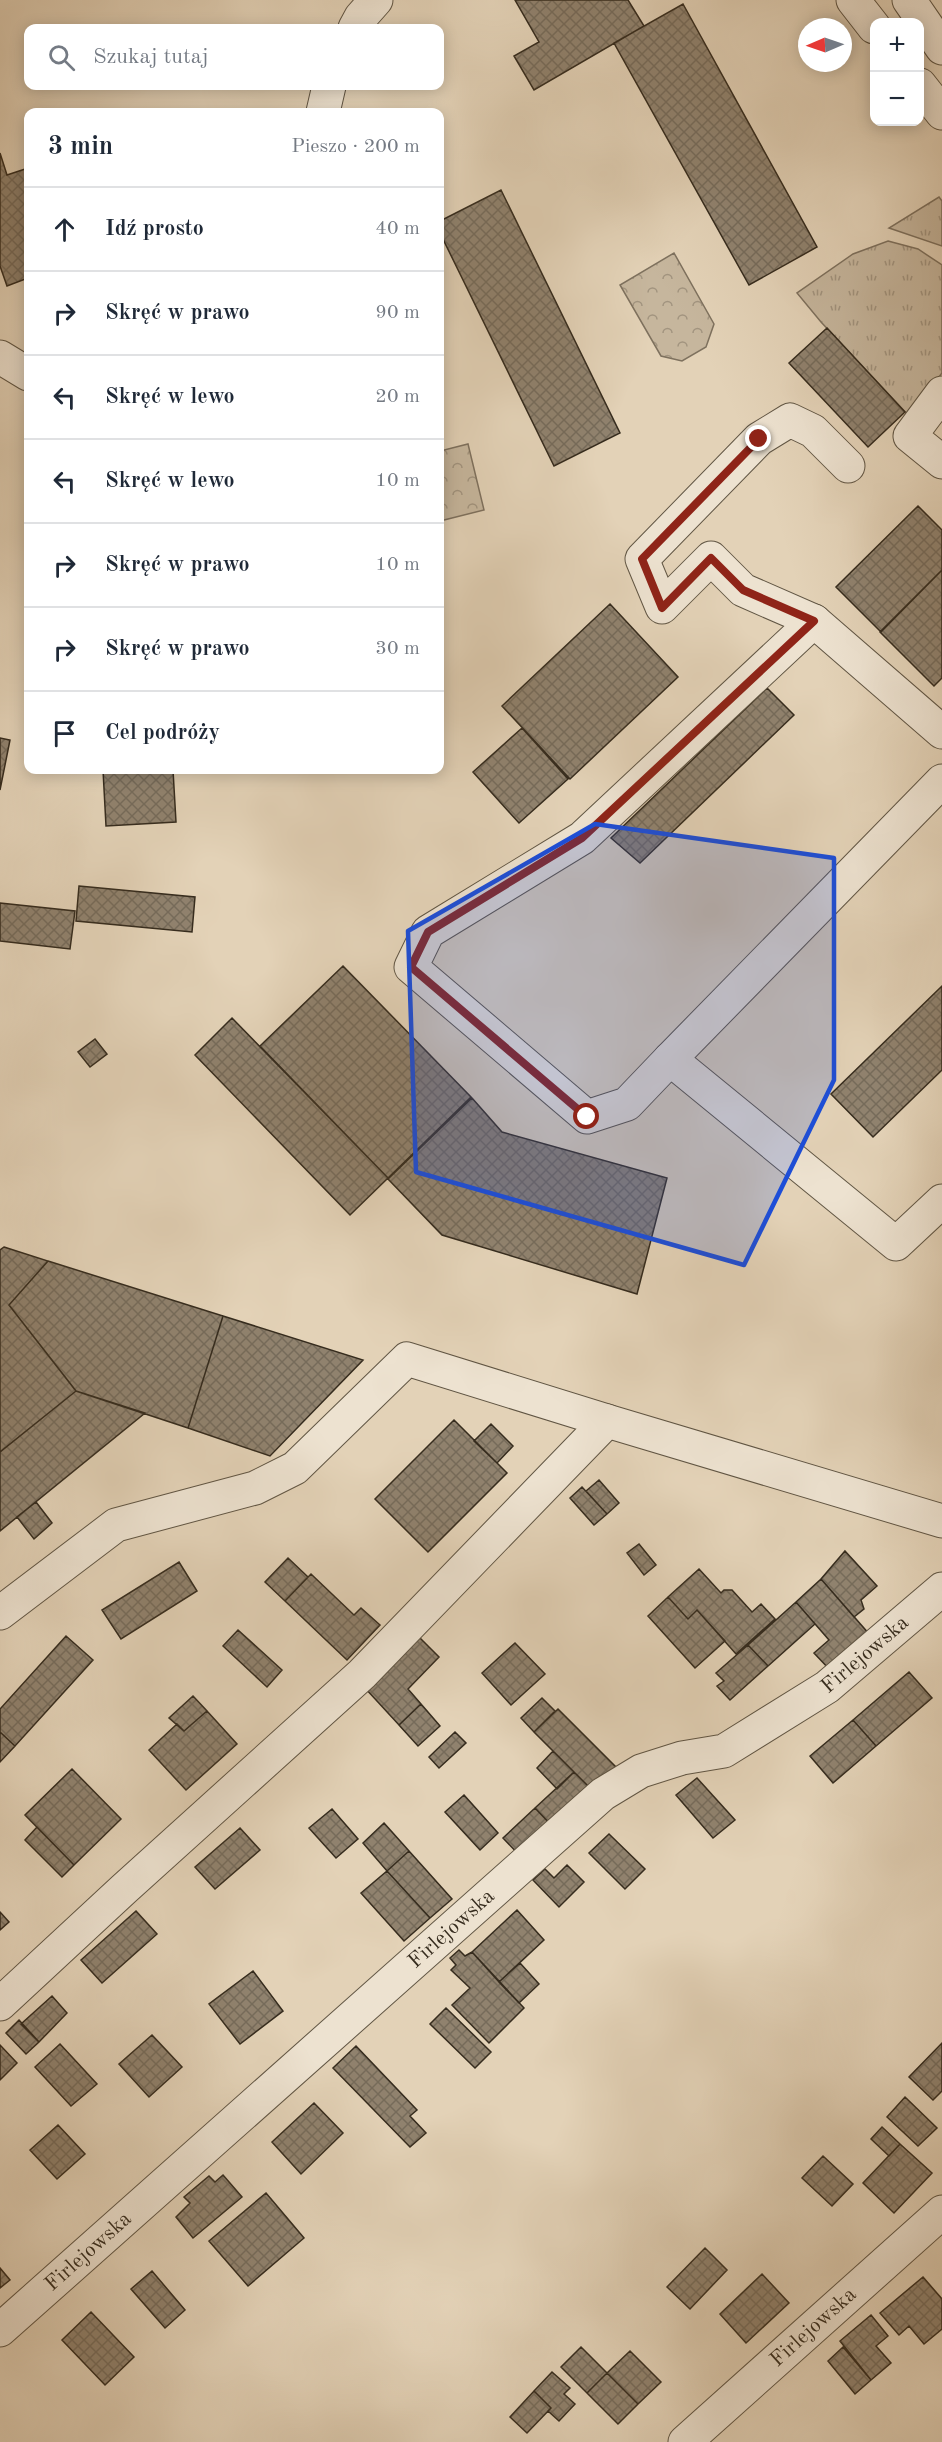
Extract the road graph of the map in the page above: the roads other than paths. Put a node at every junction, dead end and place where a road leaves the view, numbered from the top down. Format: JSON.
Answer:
{"nodes":[{"id":1,"x":376,"y":0,"type":"edge"},
{"id":2,"x":853,"y":0,"type":"edge"},
{"id":3,"x":909,"y":0,"type":"edge"},
{"id":4,"x":870,"y":22,"type":"edge"},
{"id":5,"x":357,"y":24,"type":"edge"},
{"id":6,"x":942,"y":48,"type":"edge"},
{"id":7,"x":328,"y":90,"type":"edge"},
{"id":8,"x":924,"y":90,"type":"edge"},
{"id":9,"x":324,"y":108,"type":"edge"},
{"id":10,"x":942,"y":113,"type":"edge"},
{"id":11,"x":0,"y":357,"type":"edge"},
{"id":12,"x":24,"y":372,"type":"edge"},
{"id":13,"x":942,"y":393,"type":"edge"},
{"id":14,"x":942,"y":462,"type":"edge"},
{"id":15,"x":848,"y":466,"type":"dead end"},
{"id":16,"x":814,"y":621,"type":"junction"},
{"id":17,"x":942,"y":732,"type":"edge"},
{"id":18,"x":942,"y":781,"type":"edge"},
{"id":19,"x":670,"y":1059,"type":"junction"},
{"id":20,"x":942,"y":1201,"type":"edge"},
{"id":21,"x":607,"y":1421,"type":"junction"},
{"id":22,"x":942,"y":1521,"type":"edge"},
{"id":23,"x":942,"y":1589,"type":"edge"},
{"id":24,"x":0,"y":1613,"type":"edge"},
{"id":25,"x":0,"y":2004,"type":"edge"},
{"id":26,"x":942,"y":2212,"type":"edge"},
{"id":27,"x":0,"y":2330,"type":"edge"},
{"id":28,"x":685,"y":2442,"type":"edge"}],
"edges":[{"from":1,"to":5,"type":"street"},
{"from":2,"to":4,"type":"street"},
{"from":3,"to":6,"type":"street"},
{"from":7,"to":9,"type":"street"},
{"from":8,"to":10,"type":"street"},
{"from":11,"to":12,"type":"street"},
{"from":13,"to":14,"type":"street"},
{"from":15,"to":16,"type":"street"},
{"from":16,"to":17,"type":"street"},
{"from":16,"to":19,"type":"street"},
{"from":18,"to":19,"type":"street"},
{"from":19,"to":20,"type":"street"},
{"from":21,"to":22,"type":"street"},
{"from":21,"to":24,"type":"street"},
{"from":21,"to":25,"type":"street"},
{"from":23,"to":27,"type":"street","name":"Firlejowska"},
{"from":26,"to":28,"type":"street","name":"Firlejowska"}]}
